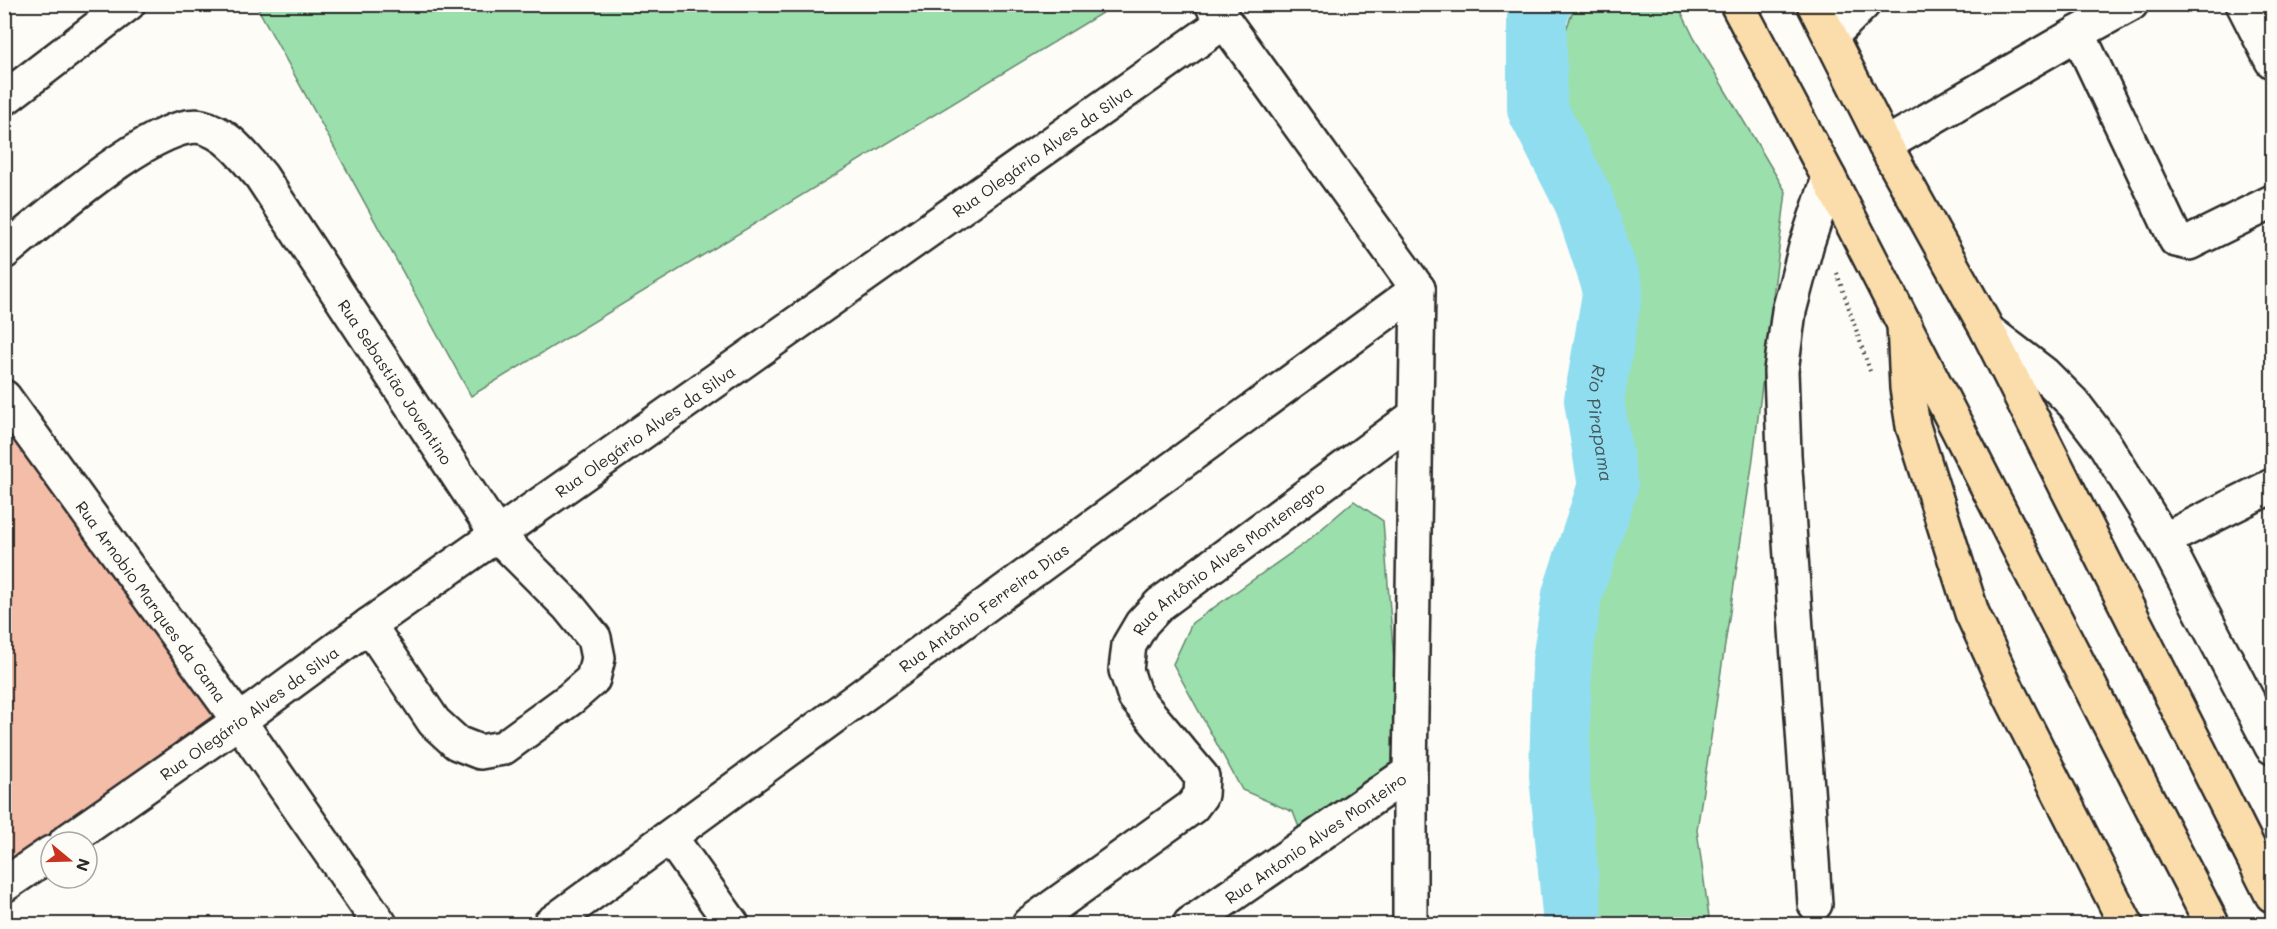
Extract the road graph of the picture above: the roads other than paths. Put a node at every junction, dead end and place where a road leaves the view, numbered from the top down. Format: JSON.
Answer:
{"nodes":[{"id":1,"x":128,"y":4,"type":"edge"},
{"id":2,"x":1814,"y":4,"type":"edge"},
{"id":3,"x":1863,"y":4,"type":"edge"},
{"id":4,"x":2131,"y":4,"type":"edge"},
{"id":5,"x":2243,"y":4,"type":"edge"},
{"id":6,"x":1218,"y":13,"type":"edge"},
{"id":7,"x":1741,"y":13,"type":"edge"},
{"id":8,"x":2078,"y":33,"type":"junction"},
{"id":9,"x":1831,"y":36,"type":"junction"},
{"id":10,"x":2272,"y":61,"type":"edge"},
{"id":11,"x":4,"y":99,"type":"edge"},
{"id":12,"x":1885,"y":145,"type":"junction"},
{"id":13,"x":1829,"y":178,"type":"junction"},
{"id":14,"x":2272,"y":202,"type":"edge"},
{"id":15,"x":4,"y":252,"type":"edge"},
{"id":16,"x":1418,"y":290,"type":"junction"},
{"id":17,"x":1904,"y":324,"type":"junction"},
{"id":18,"x":1988,"y":331,"type":"junction"},
{"id":19,"x":4,"y":397,"type":"edge"},
{"id":20,"x":1416,"y":415,"type":"junction"},
{"id":21,"x":2272,"y":486,"type":"edge"},
{"id":22,"x":497,"y":535,"type":"junction"},
{"id":23,"x":2164,"y":540,"type":"junction"},
{"id":24,"x":369,"y":625,"type":"junction"},
{"id":25,"x":239,"y":722,"type":"junction"},
{"id":26,"x":2272,"y":747,"type":"edge"},
{"id":27,"x":1410,"y":772,"type":"junction"},
{"id":28,"x":83,"y":830,"type":"edge"},
{"id":29,"x":670,"y":837,"type":"junction"},
{"id":30,"x":39,"y":861,"type":"edge"},
{"id":31,"x":4,"y":885,"type":"edge"},
{"id":32,"x":2272,"y":895,"type":"edge"},
{"id":33,"x":1815,"y":904,"type":"dead end"},
{"id":34,"x":380,"y":924,"type":"edge"},
{"id":35,"x":550,"y":924,"type":"edge"},
{"id":36,"x":732,"y":924,"type":"edge"},
{"id":37,"x":1029,"y":924,"type":"edge"},
{"id":38,"x":1190,"y":924,"type":"edge"},
{"id":39,"x":1410,"y":924,"type":"edge"},
{"id":40,"x":2126,"y":924,"type":"edge"},
{"id":41,"x":2212,"y":924,"type":"edge"}],
"edges":[{"from":1,"to":11,"type":"street"},
{"from":2,"to":9,"type":"main road"},
{"from":3,"to":9,"type":"street"},
{"from":4,"to":8,"type":"street"},
{"from":5,"to":10,"type":"street"},
{"from":6,"to":16,"type":"street"},
{"from":6,"to":22,"type":"street","name":"Rua Olegário Alves da Silva"},
{"from":7,"to":13,"type":"main road"},
{"from":8,"to":12,"type":"street"},
{"from":8,"to":14,"type":"street"},
{"from":9,"to":12,"type":"main road"},
{"from":12,"to":18,"type":"main road"},
{"from":13,"to":17,"type":"main road"},
{"from":13,"to":33,"type":"street"},
{"from":15,"to":22,"type":"street","name":"Rua Sebastião Joventino"},
{"from":16,"to":20,"type":"street"},
{"from":16,"to":29,"type":"street","name":"Rua Antônio Ferreira Dias"},
{"from":17,"to":40,"type":"main road"},
{"from":17,"to":41,"type":"main road"},
{"from":18,"to":23,"type":"street"},
{"from":18,"to":32,"type":"main road"},
{"from":19,"to":25,"type":"street","name":"Rua Arnobio Marques da Gama"},
{"from":20,"to":27,"type":"street"},
{"from":20,"to":37,"type":"street","name":"Rua Antônio Alves Montenegro"},
{"from":21,"to":23,"type":"street"},
{"from":22,"to":24,"type":"street","name":"Rua Olegário Alves da Silva"},
{"from":22,"to":24,"type":"street","name":"Rua Sebastião Joventino"},
{"from":23,"to":26,"type":"street"},
{"from":24,"to":25,"type":"street","name":"Rua Olegário Alves da Silva"},
{"from":25,"to":28,"type":"street","name":"Rua Olegário Alves da Silva"},
{"from":25,"to":34,"type":"street","name":"Rua Arnobio Marques da Gama"},
{"from":27,"to":38,"type":"street","name":"Rua Antonio Alves Monteiro"},
{"from":27,"to":39,"type":"street"},
{"from":29,"to":35,"type":"street","name":"Rua Antônio Ferreira Dias"},
{"from":29,"to":36,"type":"street"},
{"from":30,"to":31,"type":"street"}]}
